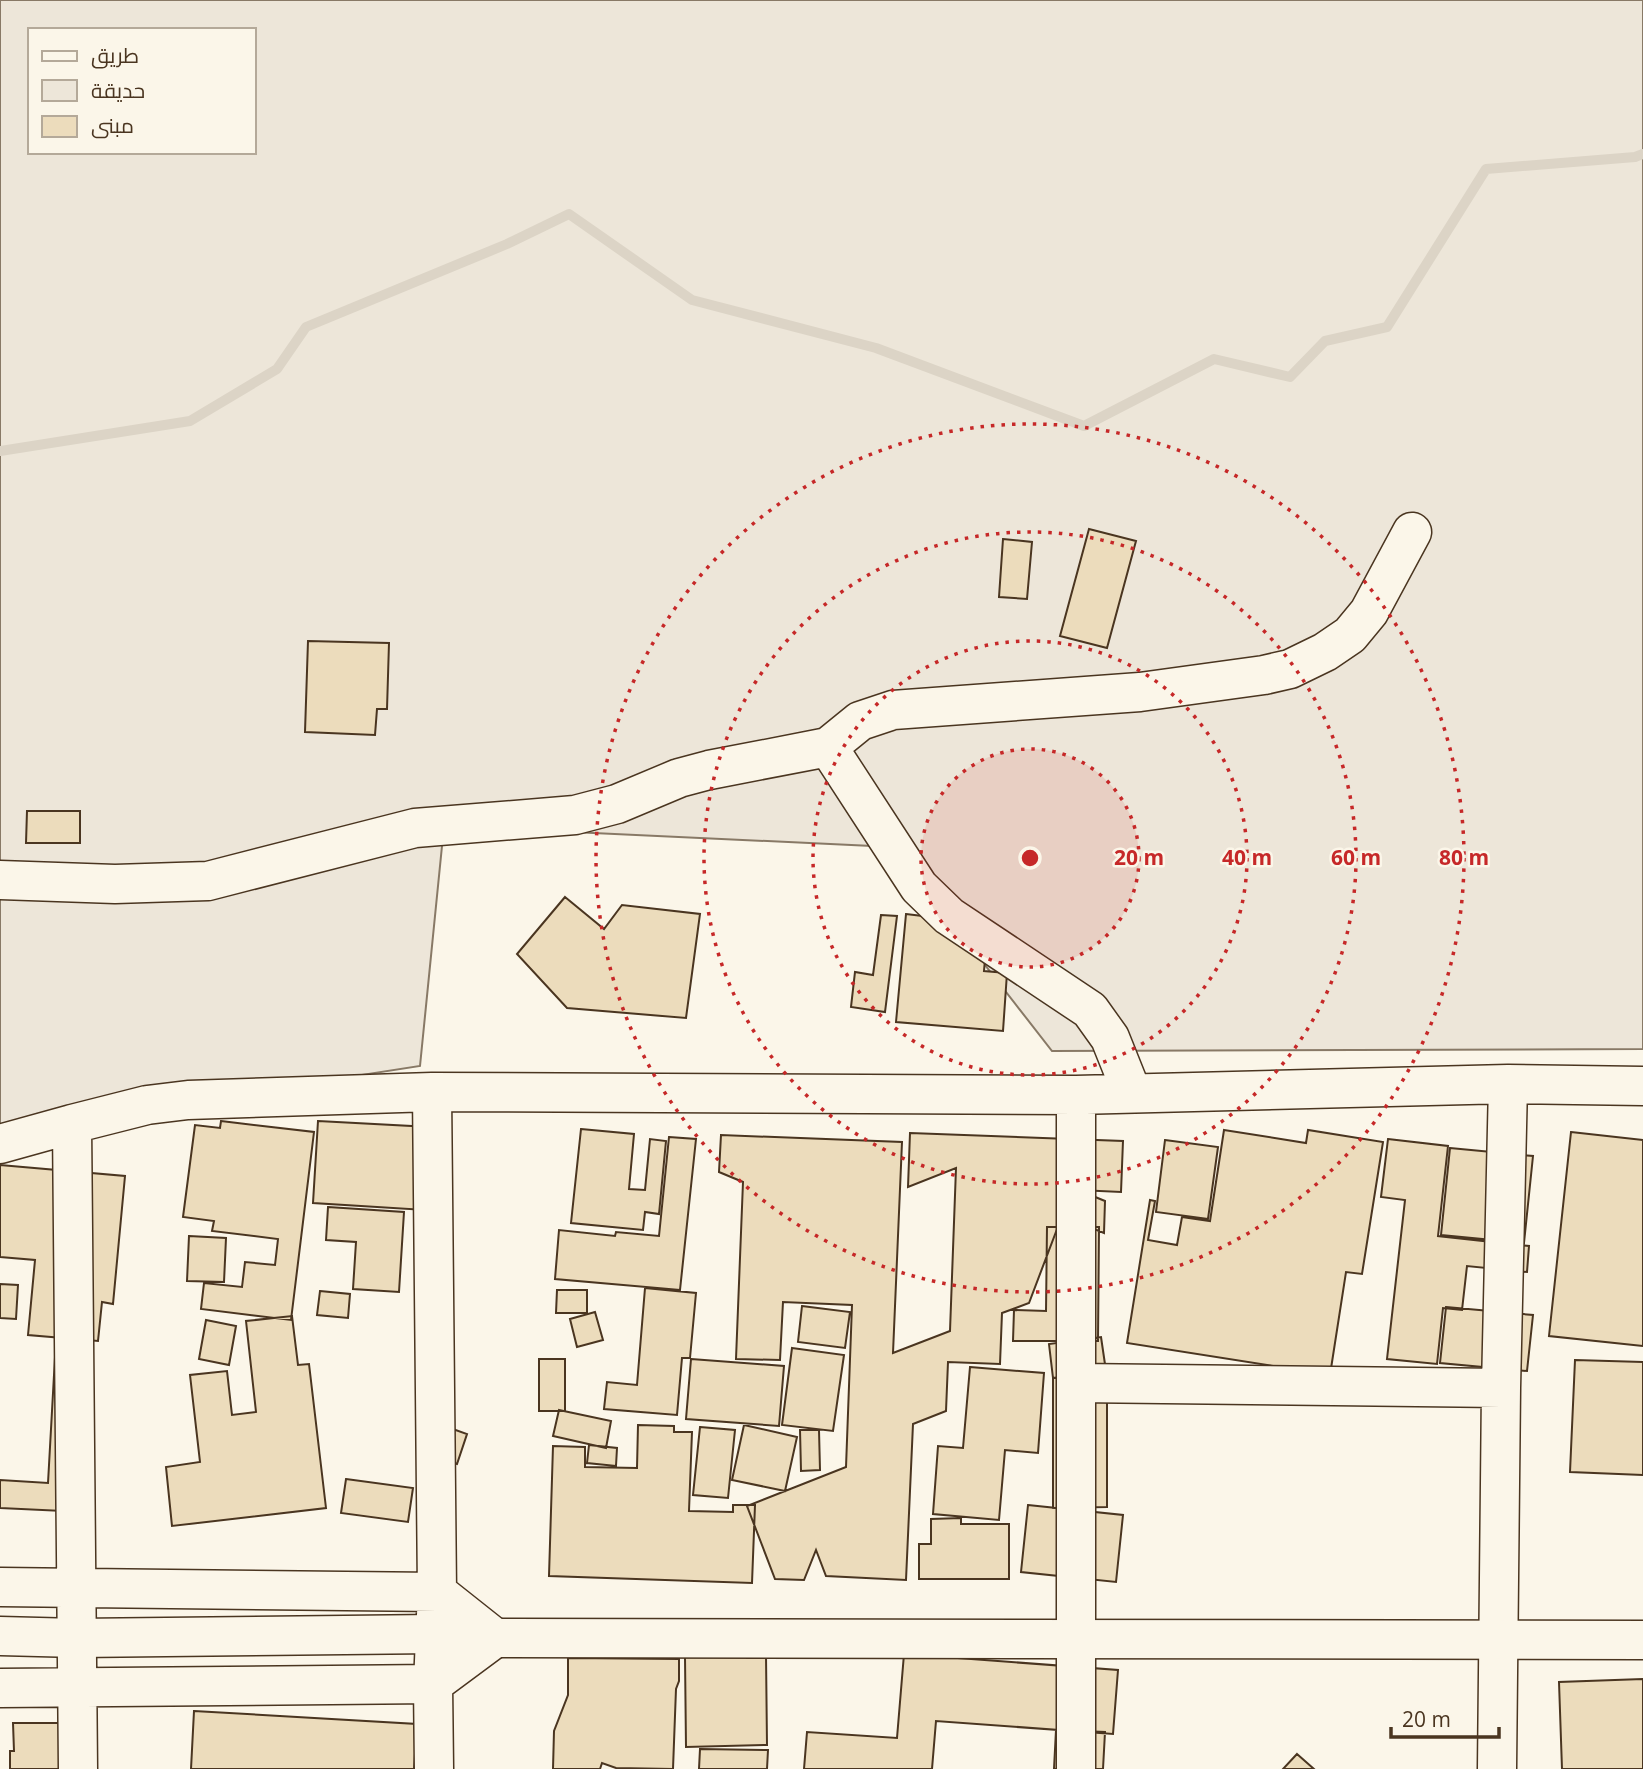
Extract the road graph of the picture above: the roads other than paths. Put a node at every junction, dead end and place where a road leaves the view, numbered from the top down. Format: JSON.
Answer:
{"nodes":[{"id":1,"x":1412,"y":532,"type":"dead end"},
{"id":2,"x":828,"y":747,"type":"junction"},
{"id":3,"x":0,"y":880,"type":"edge"},
{"id":4,"x":1508,"y":1084,"type":"junction"},
{"id":5,"x":1643,"y":1086,"type":"edge"},
{"id":6,"x":432,"y":1092,"type":"junction"},
{"id":7,"x":1132,"y":1093,"type":"junction"},
{"id":8,"x":1076,"y":1095,"type":"junction"},
{"id":9,"x":72,"y":1124,"type":"junction"},
{"id":10,"x":0,"y":1143,"type":"edge"},
{"id":11,"x":1077,"y":1383,"type":"junction"},
{"id":12,"x":1501,"y":1388,"type":"junction"},
{"id":13,"x":0,"y":1587,"type":"edge"},
{"id":14,"x":78,"y":1588,"type":"junction"},
{"id":15,"x":437,"y":1592,"type":"junction"},
{"id":16,"x":435,"y":1634,"type":"junction"},
{"id":17,"x":0,"y":1636,"type":"edge"},
{"id":18,"x":77,"y":1638,"type":"junction"},
{"id":19,"x":495,"y":1638,"type":"junction"},
{"id":20,"x":1078,"y":1639,"type":"junction"},
{"id":21,"x":1497,"y":1640,"type":"junction"},
{"id":22,"x":1643,"y":1640,"type":"edge"},
{"id":23,"x":433,"y":1684,"type":"junction"},
{"id":24,"x":78,"y":1687,"type":"junction"},
{"id":25,"x":0,"y":1688,"type":"edge"},
{"id":26,"x":78,"y":1769,"type":"edge"},
{"id":27,"x":434,"y":1769,"type":"edge"},
{"id":28,"x":1076,"y":1769,"type":"edge"},
{"id":29,"x":1497,"y":1769,"type":"edge"}],
"edges":[{"from":1,"to":2,"type":"street"},
{"from":2,"to":3,"type":"street"},
{"from":2,"to":7,"type":"street"},
{"from":4,"to":5,"type":"street"},
{"from":4,"to":7,"type":"street"},
{"from":4,"to":12,"type":"street"},
{"from":6,"to":8,"type":"street"},
{"from":6,"to":9,"type":"street"},
{"from":6,"to":15,"type":"street"},
{"from":7,"to":8,"type":"street"},
{"from":8,"to":11,"type":"street"},
{"from":9,"to":10,"type":"street"},
{"from":9,"to":14,"type":"street"},
{"from":11,"to":12,"type":"street"},
{"from":11,"to":20,"type":"street"},
{"from":12,"to":21,"type":"street"},
{"from":13,"to":14,"type":"street"},
{"from":14,"to":15,"type":"street"},
{"from":14,"to":18,"type":"street"},
{"from":15,"to":16,"type":"street"},
{"from":15,"to":19,"type":"street"},
{"from":16,"to":18,"type":"street"},
{"from":16,"to":19,"type":"street"},
{"from":16,"to":23,"type":"street"},
{"from":17,"to":18,"type":"street"},
{"from":18,"to":24,"type":"street"},
{"from":19,"to":20,"type":"street"},
{"from":19,"to":23,"type":"street"},
{"from":20,"to":21,"type":"street"},
{"from":20,"to":28,"type":"street"},
{"from":21,"to":22,"type":"street"},
{"from":21,"to":29,"type":"street"},
{"from":23,"to":24,"type":"street"},
{"from":23,"to":27,"type":"street"},
{"from":24,"to":25,"type":"street"},
{"from":24,"to":26,"type":"street"}]}
